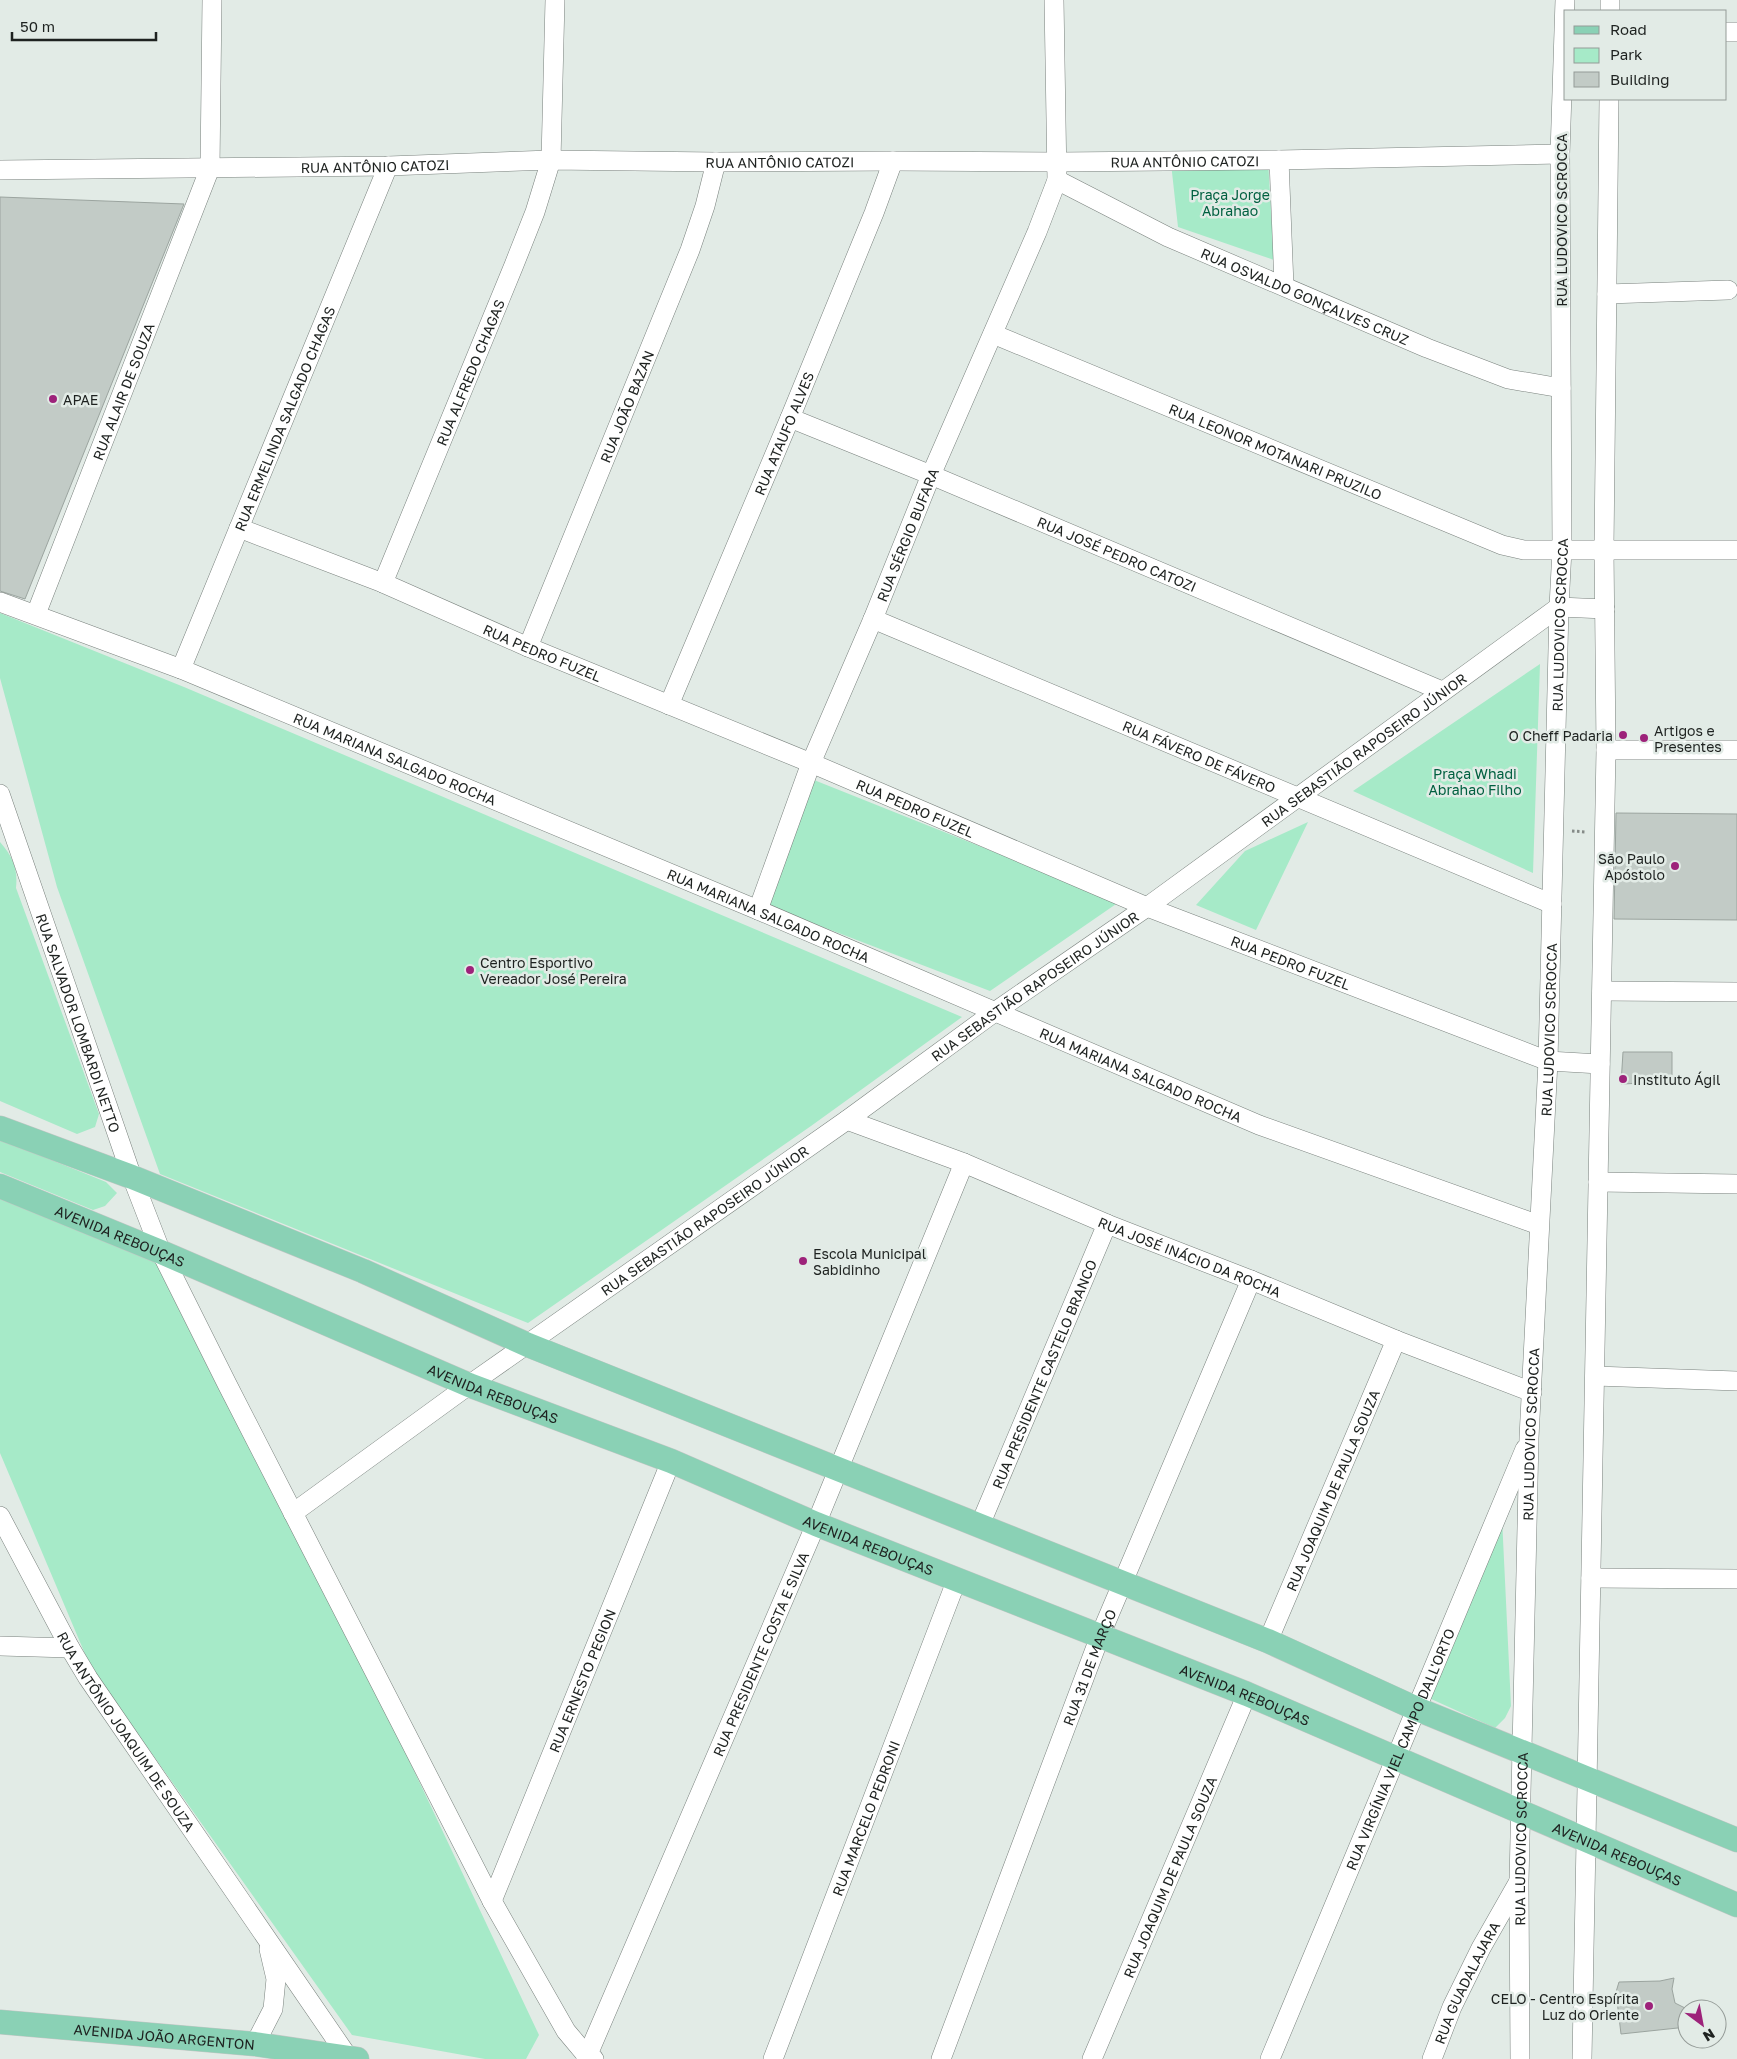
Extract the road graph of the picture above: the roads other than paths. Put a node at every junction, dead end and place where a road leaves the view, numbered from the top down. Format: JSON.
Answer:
{"nodes":[{"id":1,"x":212,"y":0,"type":"edge"},
{"id":2,"x":555,"y":0,"type":"edge"},
{"id":3,"x":1054,"y":0,"type":"edge"},
{"id":4,"x":1564,"y":71,"type":"edge"},
{"id":5,"x":1609,"y":100,"type":"edge"},
{"id":6,"x":1560,"y":154,"type":"junction"},
{"id":7,"x":551,"y":160,"type":"junction"},
{"id":8,"x":1279,"y":160,"type":"junction"},
{"id":9,"x":893,"y":161,"type":"junction"},
{"id":10,"x":716,"y":162,"type":"junction"},
{"id":11,"x":388,"y":166,"type":"junction"},
{"id":12,"x":210,"y":168,"type":"junction"},
{"id":13,"x":0,"y":170,"type":"edge"},
{"id":14,"x":1057,"y":171,"type":"junction"},
{"id":15,"x":1284,"y":286,"type":"junction"},
{"id":16,"x":1728,"y":290,"type":"dead end"},
{"id":17,"x":1607,"y":294,"type":"junction"},
{"id":18,"x":993,"y":334,"type":"junction"},
{"id":19,"x":1561,"y":388,"type":"junction"},
{"id":20,"x":790,"y":418,"type":"junction"},
{"id":21,"x":931,"y":475,"type":"junction"},
{"id":22,"x":239,"y":528,"type":"junction"},
{"id":23,"x":1562,"y":549,"type":"junction"},
{"id":24,"x":1604,"y":549,"type":"junction"},
{"id":25,"x":1737,"y":550,"type":"edge"},
{"id":26,"x":383,"y":583,"type":"junction"},
{"id":27,"x":0,"y":602,"type":"edge"},
{"id":28,"x":1559,"y":607,"type":"junction"},
{"id":29,"x":1604,"y":609,"type":"junction"},
{"id":30,"x":36,"y":614,"type":"junction"},
{"id":31,"x":873,"y":619,"type":"junction"},
{"id":32,"x":528,"y":647,"type":"junction"},
{"id":33,"x":181,"y":669,"type":"junction"},
{"id":34,"x":1442,"y":691,"type":"junction"},
{"id":35,"x":669,"y":705,"type":"junction"},
{"id":36,"x":1606,"y":750,"type":"junction"},
{"id":37,"x":1737,"y":750,"type":"edge"},
{"id":38,"x":811,"y":763,"type":"junction"},
{"id":39,"x":0,"y":794,"type":"edge"},
{"id":40,"x":1296,"y":797,"type":"junction"},
{"id":41,"x":1552,"y":904,"type":"junction"},
{"id":42,"x":1147,"y":907,"type":"junction"},
{"id":43,"x":758,"y":910,"type":"junction"},
{"id":44,"x":1602,"y":991,"type":"junction"},
{"id":45,"x":1737,"y":992,"type":"edge"},
{"id":46,"x":996,"y":1010,"type":"junction"},
{"id":47,"x":1548,"y":1061,"type":"junction"},
{"id":48,"x":1600,"y":1064,"type":"junction"},
{"id":49,"x":847,"y":1120,"type":"junction"},
{"id":50,"x":0,"y":1128,"type":"edge"},
{"id":51,"x":964,"y":1163,"type":"junction"},
{"id":52,"x":132,"y":1177,"type":"junction"},
{"id":53,"x":1598,"y":1182,"type":"junction"},
{"id":54,"x":1737,"y":1184,"type":"edge"},
{"id":55,"x":0,"y":1186,"type":"edge"},
{"id":56,"x":1106,"y":1224,"type":"junction"},
{"id":57,"x":1539,"y":1225,"type":"junction"},
{"id":58,"x":161,"y":1252,"type":"junction"},
{"id":59,"x":1251,"y":1280,"type":"junction"},
{"id":60,"x":1396,"y":1340,"type":"junction"},
{"id":61,"x":528,"y":1345,"type":"junction"},
{"id":62,"x":1595,"y":1376,"type":"junction"},
{"id":63,"x":1737,"y":1381,"type":"edge"},
{"id":64,"x":469,"y":1385,"type":"junction"},
{"id":65,"x":1532,"y":1392,"type":"junction"},
{"id":66,"x":1529,"y":1438,"type":"junction"},
{"id":67,"x":671,"y":1461,"type":"junction"},
{"id":68,"x":838,"y":1470,"type":"junction"},
{"id":69,"x":293,"y":1512,"type":"junction"},
{"id":70,"x":0,"y":1516,"type":"edge"},
{"id":71,"x":816,"y":1524,"type":"junction"},
{"id":72,"x":980,"y":1525,"type":"junction"},
{"id":73,"x":1591,"y":1578,"type":"junction"},
{"id":74,"x":957,"y":1579,"type":"junction"},
{"id":75,"x":1737,"y":1579,"type":"edge"},
{"id":76,"x":1122,"y":1582,"type":"junction"},
{"id":77,"x":1100,"y":1636,"type":"junction"},
{"id":78,"x":1268,"y":1641,"type":"junction"},
{"id":79,"x":0,"y":1646,"type":"edge"},
{"id":80,"x":70,"y":1648,"type":"junction"},
{"id":81,"x":1247,"y":1694,"type":"junction"},
{"id":82,"x":1417,"y":1709,"type":"junction"},
{"id":83,"x":1522,"y":1751,"type":"junction"},
{"id":84,"x":1396,"y":1759,"type":"junction"},
{"id":85,"x":1588,"y":1778,"type":"junction"},
{"id":86,"x":1521,"y":1812,"type":"junction"},
{"id":87,"x":1587,"y":1840,"type":"junction"},
{"id":88,"x":1737,"y":1840,"type":"edge"},
{"id":89,"x":1519,"y":1882,"type":"junction"},
{"id":90,"x":492,"y":1900,"type":"junction"},
{"id":91,"x":1737,"y":1905,"type":"edge"},
{"id":92,"x":267,"y":1938,"type":"junction"},
{"id":93,"x":0,"y":2022,"type":"edge"},
{"id":94,"x":255,"y":2044,"type":"junction"},
{"id":95,"x":353,"y":2058,"type":"edge"},
{"id":96,"x":589,"y":2058,"type":"edge"},
{"id":97,"x":774,"y":2059,"type":"edge"},
{"id":98,"x":941,"y":2059,"type":"edge"},
{"id":99,"x":1092,"y":2059,"type":"edge"},
{"id":100,"x":1270,"y":2059,"type":"edge"},
{"id":101,"x":1432,"y":2059,"type":"edge"},
{"id":102,"x":1520,"y":2059,"type":"edge"},
{"id":103,"x":1582,"y":2059,"type":"edge"}],
"edges":[{"from":1,"to":12,"type":"street"},
{"from":2,"to":7,"type":"street","name":"RUA ALFREDO CHAGAS"},
{"from":3,"to":14,"type":"street"},
{"from":4,"to":6,"type":"street","name":"RUA LUDOVICO SCROCCA"},
{"from":5,"to":17,"type":"street"},
{"from":6,"to":8,"type":"street","name":"RUA ANTÔNIO CATOZI"},
{"from":6,"to":19,"type":"street","name":"RUA LUDOVICO SCROCCA"},
{"from":7,"to":10,"type":"street","name":"RUA ANTÔNIO CATOZI"},
{"from":7,"to":11,"type":"street","name":"RUA ANTÔNIO CATOZI"},
{"from":7,"to":26,"type":"street","name":"RUA ALFREDO CHAGAS"},
{"from":8,"to":14,"type":"street","name":"RUA ANTÔNIO CATOZI"},
{"from":8,"to":15,"type":"street"},
{"from":9,"to":10,"type":"street","name":"RUA ANTÔNIO CATOZI"},
{"from":9,"to":14,"type":"street","name":"RUA ANTÔNIO CATOZI"},
{"from":9,"to":20,"type":"street","name":"RUA ATAUFO ALVES"},
{"from":10,"to":32,"type":"street","name":"RUA JOÃO BAZAN"},
{"from":11,"to":12,"type":"street","name":"RUA ANTÔNIO CATOZI"},
{"from":11,"to":22,"type":"street","name":"RUA ERMELINDA SALGADO CHAGAS"},
{"from":12,"to":13,"type":"street","name":"RUA ANTÔNIO CATOZI"},
{"from":12,"to":30,"type":"street","name":"RUA ALAIR DE SOUZA"},
{"from":14,"to":15,"type":"street","name":"RUA OSVALDO GONÇALVES CRUZ"},
{"from":14,"to":18,"type":"street","name":"RUA SÉRGIO BUFARA"},
{"from":15,"to":19,"type":"street","name":"RUA OSVALDO GONÇALVES CRUZ"},
{"from":16,"to":17,"type":"street"},
{"from":17,"to":24,"type":"street"},
{"from":18,"to":21,"type":"street","name":"RUA SÉRGIO BUFARA"},
{"from":18,"to":23,"type":"street","name":"RUA LEONOR MOTANARI PRUZILO"},
{"from":19,"to":23,"type":"street","name":"RUA LUDOVICO SCROCCA"},
{"from":20,"to":21,"type":"street","name":"RUA JOSÉ PEDRO CATOZI"},
{"from":20,"to":35,"type":"street","name":"RUA ATAUFO ALVES"},
{"from":21,"to":31,"type":"street","name":"RUA SÉRGIO BUFARA"},
{"from":21,"to":34,"type":"street","name":"RUA JOSÉ PEDRO CATOZI"},
{"from":22,"to":26,"type":"street","name":"RUA PEDRO FUZEL"},
{"from":22,"to":33,"type":"street","name":"RUA ERMELINDA SALGADO CHAGAS"},
{"from":23,"to":24,"type":"street","name":"RUA LEONOR MOTANARI PRUZILO"},
{"from":23,"to":28,"type":"street","name":"RUA LUDOVICO SCROCCA"},
{"from":24,"to":25,"type":"street","name":"RUA LEONOR MOTANARI PRUZILO"},
{"from":24,"to":29,"type":"street"},
{"from":26,"to":32,"type":"street","name":"RUA PEDRO FUZEL"},
{"from":27,"to":30,"type":"street","name":"RUA MARIANA SALGADO ROCHA"},
{"from":28,"to":29,"type":"street"},
{"from":28,"to":34,"type":"street","name":"RUA SEBASTIÃO RAPOSEIRO JÚNIOR"},
{"from":28,"to":41,"type":"street","name":"RUA LUDOVICO SCROCCA"},
{"from":29,"to":36,"type":"street"},
{"from":30,"to":33,"type":"street","name":"RUA MARIANA SALGADO ROCHA"},
{"from":31,"to":38,"type":"street","name":"RUA SÉRGIO BUFARA"},
{"from":31,"to":40,"type":"street","name":"RUA FÁVERO DE FÁVERO"},
{"from":32,"to":35,"type":"street","name":"RUA PEDRO FUZEL"},
{"from":33,"to":43,"type":"street","name":"RUA MARIANA SALGADO ROCHA"},
{"from":34,"to":40,"type":"street","name":"RUA SEBASTIÃO RAPOSEIRO JÚNIOR"},
{"from":35,"to":38,"type":"street","name":"RUA PEDRO FUZEL"},
{"from":36,"to":37,"type":"street"},
{"from":36,"to":44,"type":"street"},
{"from":38,"to":42,"type":"street","name":"RUA PEDRO FUZEL"},
{"from":38,"to":43,"type":"street","name":"RUA SÉRGIO BUFARA"},
{"from":39,"to":52,"type":"street","name":"RUA SALVADOR LOMBARDI NETTO"},
{"from":40,"to":41,"type":"street","name":"RUA FÁVERO DE FÁVERO"},
{"from":40,"to":42,"type":"street","name":"RUA SEBASTIÃO RAPOSEIRO JÚNIOR"},
{"from":41,"to":47,"type":"street","name":"RUA LUDOVICO SCROCCA"},
{"from":42,"to":46,"type":"street","name":"RUA SEBASTIÃO RAPOSEIRO JÚNIOR"},
{"from":42,"to":47,"type":"street","name":"RUA PEDRO FUZEL"},
{"from":43,"to":46,"type":"street","name":"RUA MARIANA SALGADO ROCHA"},
{"from":44,"to":45,"type":"street"},
{"from":44,"to":48,"type":"street"},
{"from":46,"to":49,"type":"street","name":"RUA SEBASTIÃO RAPOSEIRO JÚNIOR"},
{"from":46,"to":57,"type":"street","name":"RUA MARIANA SALGADO ROCHA"},
{"from":47,"to":48,"type":"street","name":"RUA PEDRO FUZEL"},
{"from":47,"to":57,"type":"street","name":"RUA LUDOVICO SCROCCA"},
{"from":48,"to":53,"type":"street"},
{"from":49,"to":51,"type":"street","name":"RUA JOSÉ INÁCIO DA ROCHA"},
{"from":49,"to":61,"type":"street","name":"RUA SEBASTIÃO RAPOSEIRO JÚNIOR"},
{"from":50,"to":52,"type":"main road"},
{"from":51,"to":56,"type":"street","name":"RUA JOSÉ INÁCIO DA ROCHA"},
{"from":51,"to":68,"type":"street","name":"RUA PRESIDENTE COSTA E SILVA"},
{"from":52,"to":58,"type":"street","name":"RUA SALVADOR LOMBARDI NETTO"},
{"from":52,"to":61,"type":"main road"},
{"from":53,"to":54,"type":"street"},
{"from":53,"to":62,"type":"street"},
{"from":55,"to":58,"type":"main road","name":"AVENIDA REBOUÇAS"},
{"from":56,"to":59,"type":"street","name":"RUA JOSÉ INÁCIO DA ROCHA"},
{"from":56,"to":72,"type":"street","name":"RUA PRESIDENTE CASTELO BRANCO"},
{"from":57,"to":65,"type":"street","name":"RUA LUDOVICO SCROCCA"},
{"from":58,"to":64,"type":"main road","name":"AVENIDA REBOUÇAS"},
{"from":58,"to":69,"type":"street","name":"RUA SALVADOR LOMBARDI NETTO"},
{"from":59,"to":60,"type":"street","name":"RUA JOSÉ INÁCIO DA ROCHA"},
{"from":59,"to":76,"type":"street","name":"RUA 31 DE MARÇO"},
{"from":60,"to":65,"type":"street","name":"RUA JOSÉ INÁCIO DA ROCHA"},
{"from":60,"to":78,"type":"street","name":"RUA JOAQUIM DE PAULA SOUZA"},
{"from":61,"to":64,"type":"street","name":"RUA SEBASTIÃO RAPOSEIRO JÚNIOR"},
{"from":61,"to":68,"type":"main road"},
{"from":62,"to":63,"type":"street"},
{"from":62,"to":73,"type":"street"},
{"from":64,"to":67,"type":"main road","name":"AVENIDA REBOUÇAS"},
{"from":64,"to":69,"type":"street","name":"RUA SEBASTIÃO RAPOSEIRO JÚNIOR"},
{"from":65,"to":66,"type":"street","name":"RUA LUDOVICO SCROCCA"},
{"from":66,"to":82,"type":"street","name":"RUA VIRGÍNIA VIEL CAMPO DALL'ORTO"},
{"from":66,"to":83,"type":"street","name":"RUA LUDOVICO SCROCCA"},
{"from":67,"to":71,"type":"main road","name":"AVENIDA REBOUÇAS"},
{"from":67,"to":90,"type":"street","name":"RUA ERNESTO PEGION"},
{"from":68,"to":71,"type":"street","name":"RUA PRESIDENTE COSTA E SILVA"},
{"from":68,"to":72,"type":"main road"},
{"from":69,"to":90,"type":"street","name":"RUA SALVADOR LOMBARDI NETTO"},
{"from":70,"to":80,"type":"street","name":"RUA ANTÔNIO JOAQUIM DE SOUZA"},
{"from":71,"to":74,"type":"main road","name":"AVENIDA REBOUÇAS"},
{"from":71,"to":96,"type":"street","name":"RUA PRESIDENTE COSTA E SILVA"},
{"from":72,"to":76,"type":"main road"},
{"from":73,"to":75,"type":"street"},
{"from":73,"to":85,"type":"street"},
{"from":74,"to":77,"type":"main road","name":"AVENIDA REBOUÇAS"},
{"from":74,"to":97,"type":"street","name":"RUA MARCELO PEDRONI"},
{"from":76,"to":77,"type":"street","name":"RUA 31 DE MARÇO"},
{"from":76,"to":78,"type":"main road"},
{"from":77,"to":81,"type":"main road","name":"AVENIDA REBOUÇAS"},
{"from":77,"to":98,"type":"street","name":"RUA 31 DE MARÇO"},
{"from":78,"to":82,"type":"main road"},
{"from":79,"to":80,"type":"street"},
{"from":80,"to":92,"type":"street","name":"RUA ANTÔNIO JOAQUIM DE SOUZA"},
{"from":81,"to":84,"type":"main road","name":"AVENIDA REBOUÇAS"},
{"from":81,"to":99,"type":"street","name":"RUA JOAQUIM DE PAULA SOUZA"},
{"from":82,"to":83,"type":"main road"},
{"from":82,"to":84,"type":"street","name":"RUA VIRGÍNIA VIEL CAMPO DALL'ORTO"},
{"from":83,"to":85,"type":"main road"},
{"from":83,"to":86,"type":"street","name":"RUA LUDOVICO SCROCCA"},
{"from":84,"to":86,"type":"main road","name":"AVENIDA REBOUÇAS"},
{"from":84,"to":100,"type":"street","name":"RUA VIRGÍNIA VIEL CAMPO DALL'ORTO"},
{"from":85,"to":87,"type":"street"},
{"from":85,"to":88,"type":"main road"},
{"from":86,"to":87,"type":"main road","name":"AVENIDA REBOUÇAS"},
{"from":86,"to":89,"type":"street","name":"RUA LUDOVICO SCROCCA"},
{"from":87,"to":91,"type":"main road","name":"AVENIDA REBOUÇAS"},
{"from":87,"to":103,"type":"street"},
{"from":89,"to":101,"type":"street","name":"RUA GUADALAJARA"},
{"from":89,"to":102,"type":"street","name":"RUA LUDOVICO SCROCCA"},
{"from":90,"to":96,"type":"street","name":"RUA SALVADOR LOMBARDI NETTO"},
{"from":92,"to":94,"type":"street","name":"RUA ANTÔNIO JOAQUIM DE SOUZA"},
{"from":92,"to":95,"type":"street","name":"RUA ANTÔNIO JOAQUIM DE SOUZA"},
{"from":93,"to":94,"type":"main road","name":"AVENIDA JOÃO ARGENTON"},
{"from":94,"to":95,"type":"main road","name":"AVENIDA JOÃO ARGENTON"}]}
